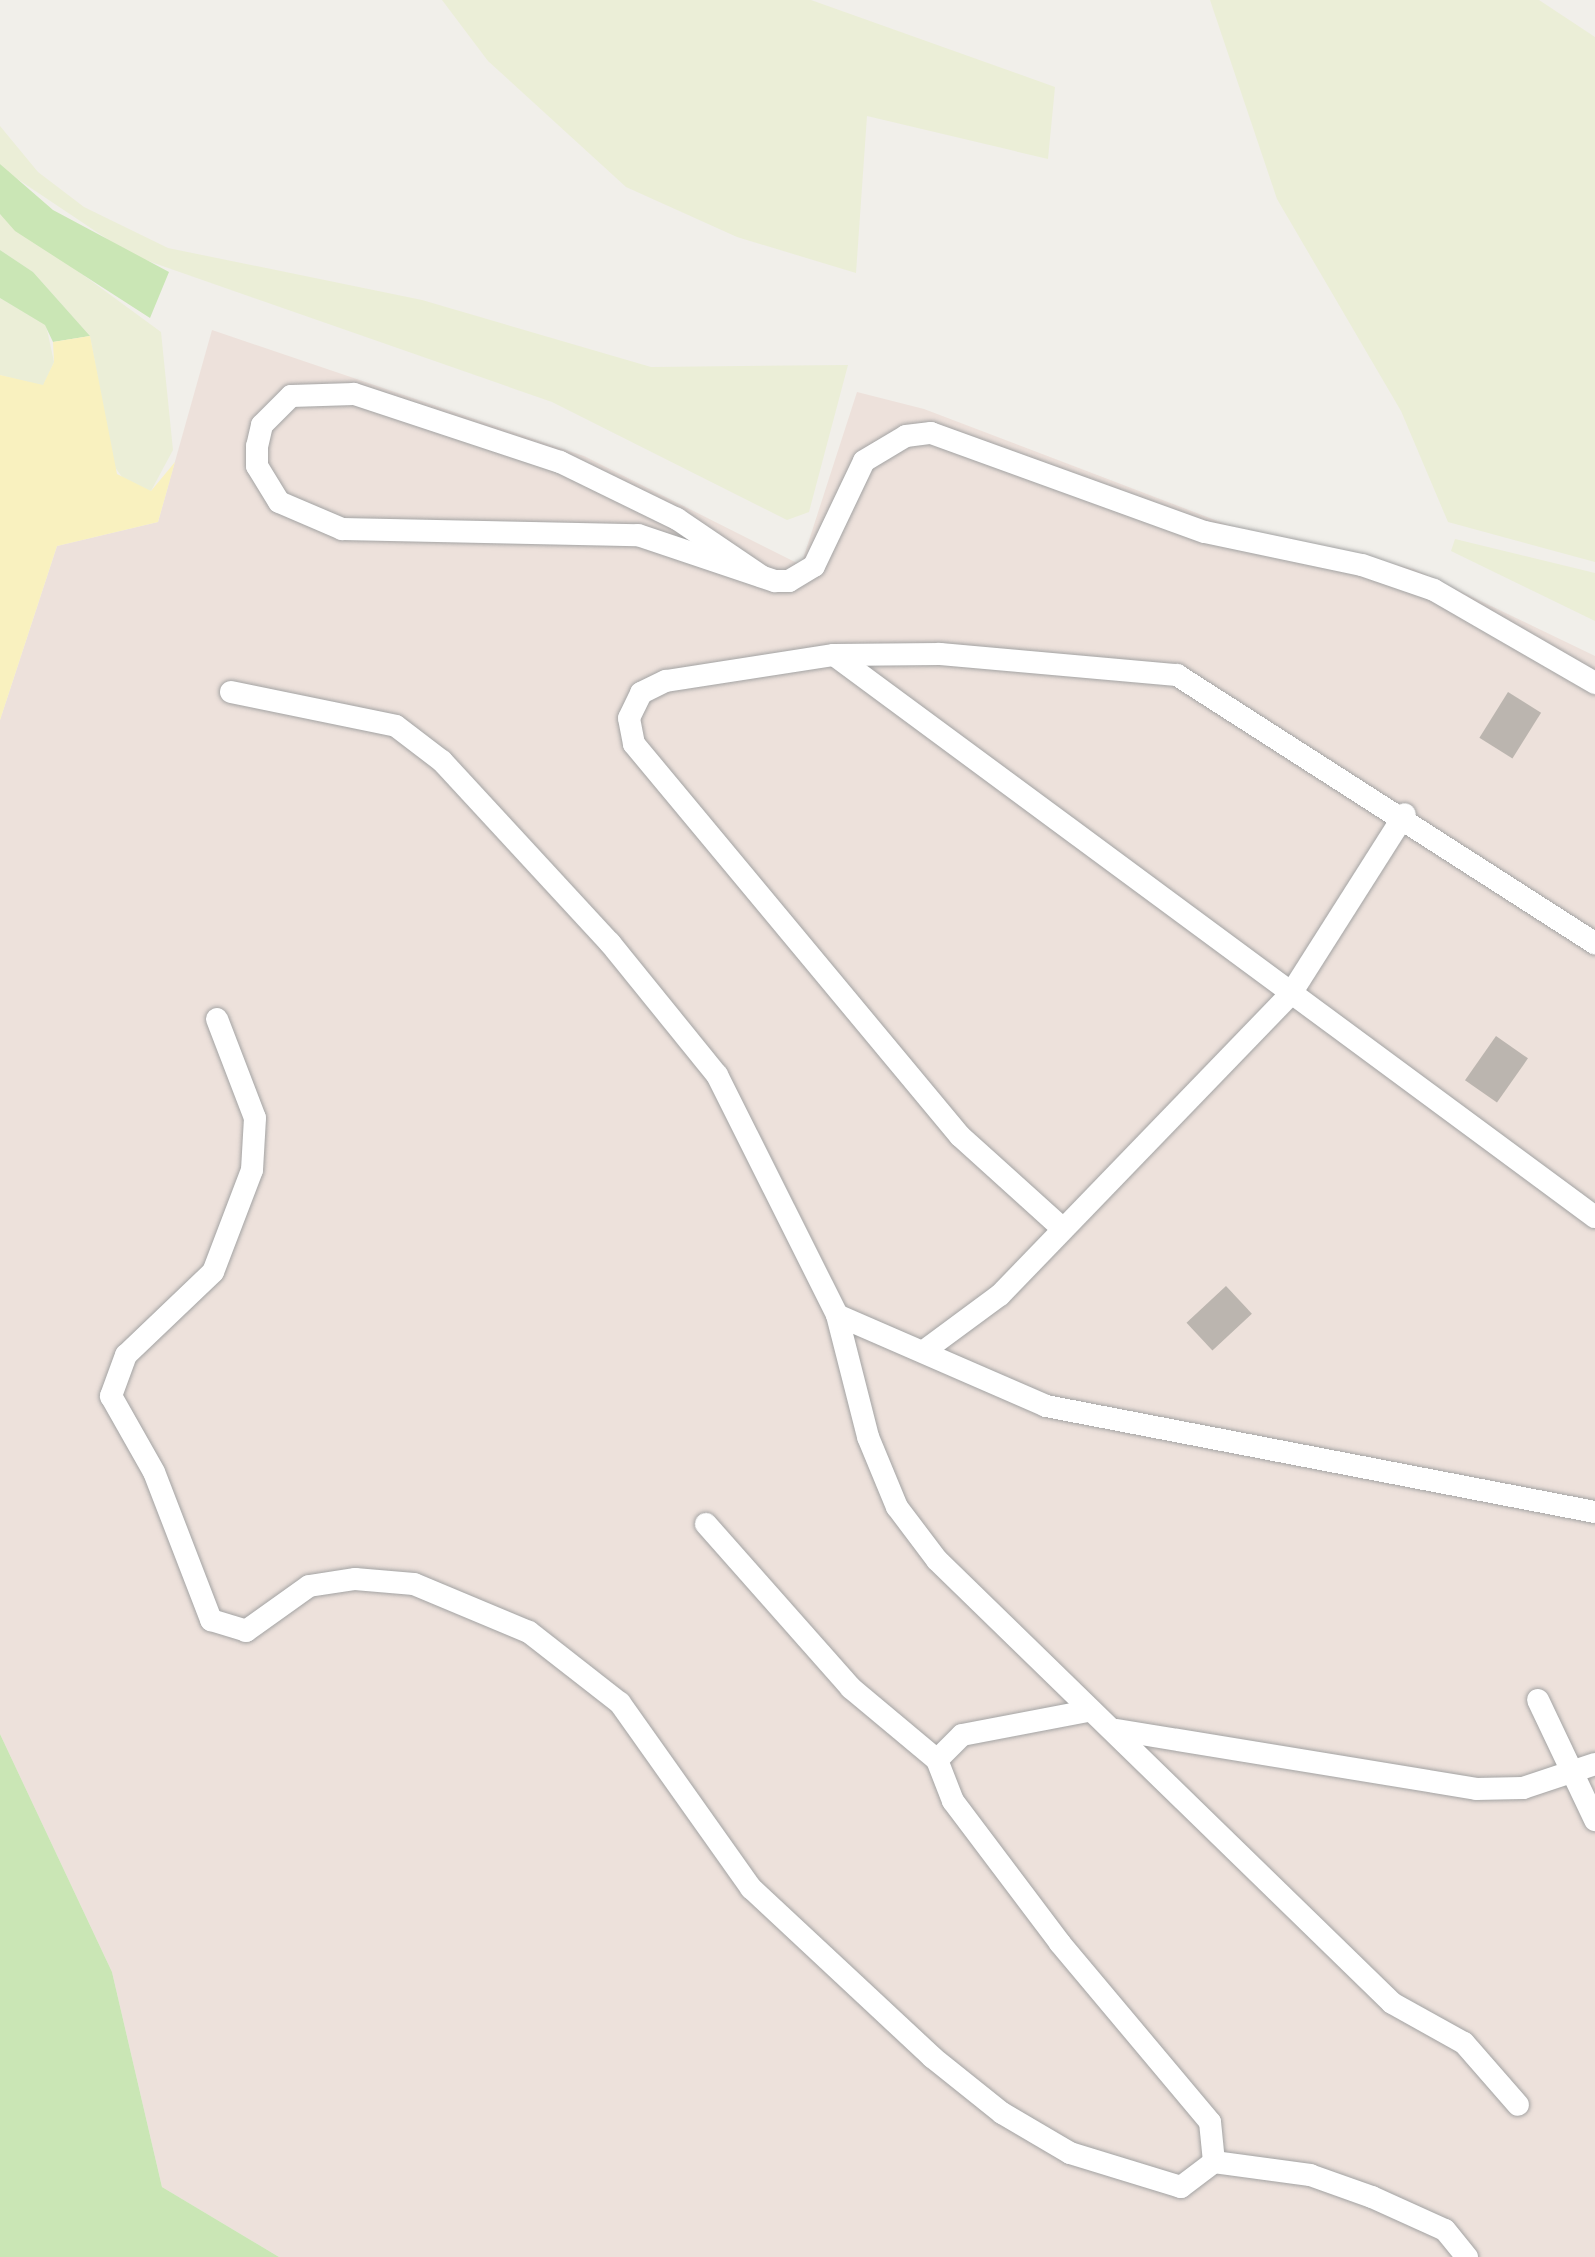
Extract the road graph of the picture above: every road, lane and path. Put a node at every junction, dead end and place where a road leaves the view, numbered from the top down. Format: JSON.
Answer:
{"nodes":[{"id":1,"x":761,"y":576,"type":"junction"},
{"id":2,"x":834,"y":655,"type":"junction"},
{"id":3,"x":1595,"y":683,"type":"edge"},
{"id":4,"x":231,"y":692,"type":"dead end"},
{"id":5,"x":1405,"y":814,"type":"junction"},
{"id":6,"x":1595,"y":943,"type":"edge"},
{"id":7,"x":1290,"y":995,"type":"junction"},
{"id":8,"x":217,"y":1019,"type":"dead end"},
{"id":9,"x":1595,"y":1217,"type":"edge"},
{"id":10,"x":1063,"y":1230,"type":"junction"},
{"id":11,"x":837,"y":1315,"type":"junction"},
{"id":12,"x":924,"y":1351,"type":"junction"},
{"id":13,"x":1595,"y":1512,"type":"edge"},
{"id":14,"x":706,"y":1524,"type":"dead end"},
{"id":15,"x":1538,"y":1700,"type":"dead end"},
{"id":16,"x":1088,"y":1711,"type":"junction"},
{"id":17,"x":1117,"y":1730,"type":"junction"},
{"id":18,"x":938,"y":1760,"type":"junction"},
{"id":19,"x":1584,"y":1769,"type":"edge"},
{"id":20,"x":1595,"y":1820,"type":"edge"},
{"id":21,"x":1518,"y":2104,"type":"dead end"},
{"id":22,"x":1214,"y":2162,"type":"junction"},
{"id":23,"x":1467,"y":2257,"type":"edge"}],
"edges":[{"from":1,"to":1,"type":"street"},
{"from":1,"to":3,"type":"street"},
{"from":2,"to":5,"type":"street"},
{"from":2,"to":7,"type":"street"},
{"from":2,"to":10,"type":"street"},
{"from":4,"to":11,"type":"street"},
{"from":5,"to":6,"type":"street"},
{"from":5,"to":7,"type":"street"},
{"from":7,"to":9,"type":"street"},
{"from":7,"to":10,"type":"street"},
{"from":8,"to":22,"type":"street"},
{"from":10,"to":12,"type":"street"},
{"from":11,"to":12,"type":"street"},
{"from":11,"to":16,"type":"street"},
{"from":12,"to":13,"type":"street"},
{"from":14,"to":18,"type":"street"},
{"from":15,"to":19,"type":"street"},
{"from":16,"to":17,"type":"street"},
{"from":16,"to":18,"type":"street"},
{"from":17,"to":19,"type":"street"},
{"from":17,"to":21,"type":"street"},
{"from":18,"to":22,"type":"street"},
{"from":19,"to":20,"type":"street"},
{"from":22,"to":23,"type":"street"}]}
